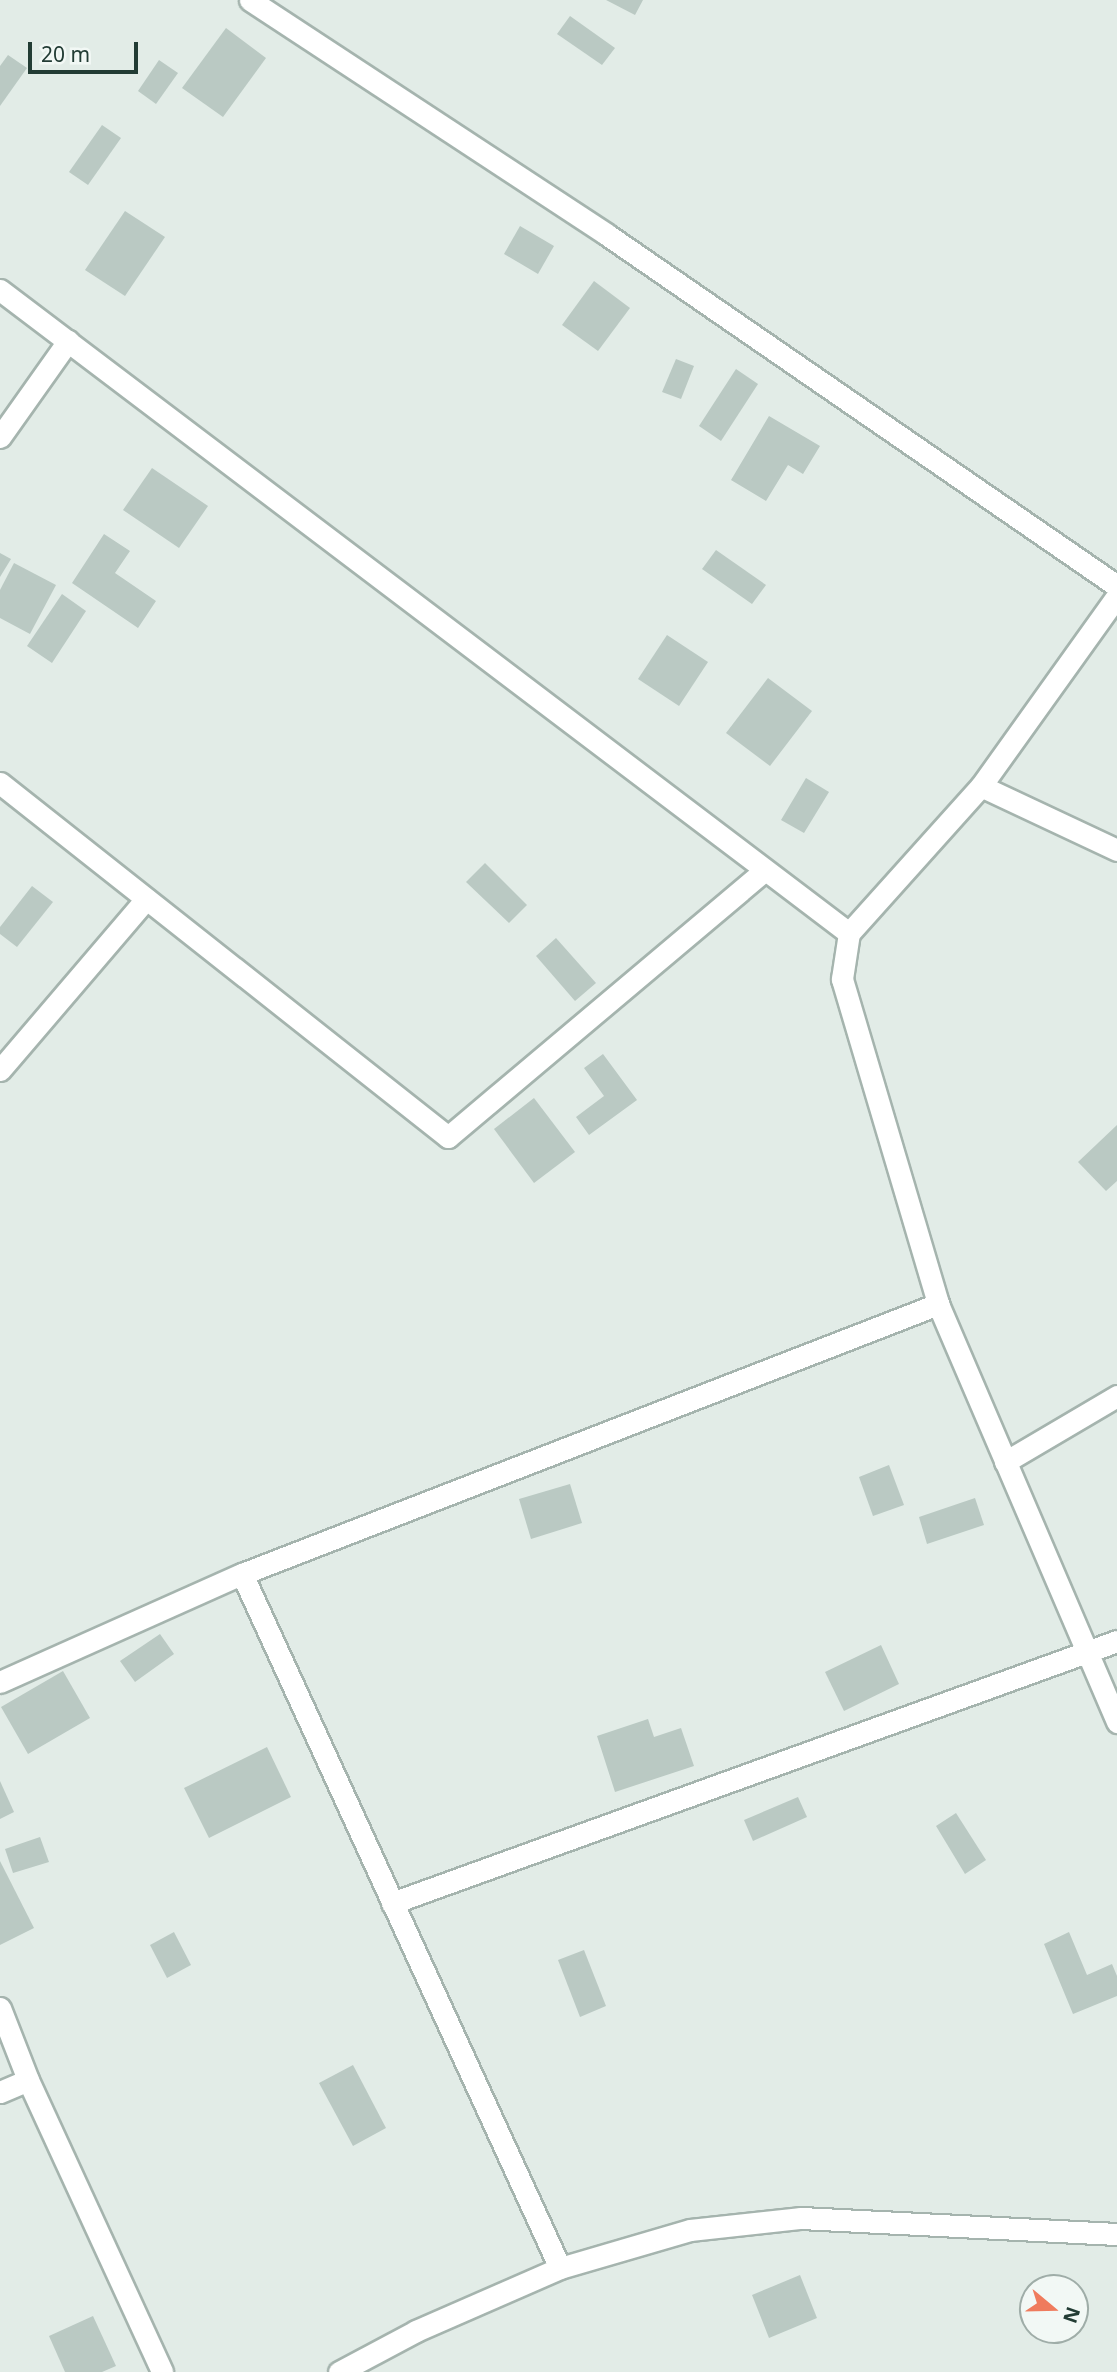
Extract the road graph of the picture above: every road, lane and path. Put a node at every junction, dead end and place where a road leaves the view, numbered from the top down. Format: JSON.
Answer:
{"nodes":[{"id":1,"x":250,"y":0,"type":"edge"},
{"id":2,"x":0,"y":290,"type":"edge"},
{"id":3,"x":68,"y":341,"type":"junction"},
{"id":4,"x":0,"y":437,"type":"edge"},
{"id":5,"x":1117,"y":586,"type":"edge"},
{"id":6,"x":1117,"y":596,"type":"edge"},
{"id":7,"x":0,"y":783,"type":"edge"},
{"id":8,"x":981,"y":786,"type":"junction"},
{"id":9,"x":1117,"y":850,"type":"edge"},
{"id":10,"x":765,"y":870,"type":"junction"},
{"id":11,"x":146,"y":899,"type":"junction"},
{"id":12,"x":849,"y":933,"type":"junction"},
{"id":13,"x":0,"y":1070,"type":"edge"},
{"id":14,"x":938,"y":1304,"type":"junction"},
{"id":15,"x":1117,"y":1396,"type":"edge"},
{"id":16,"x":1005,"y":1462,"type":"junction"},
{"id":17,"x":242,"y":1574,"type":"junction"},
{"id":18,"x":1117,"y":1640,"type":"edge"},
{"id":19,"x":1085,"y":1651,"type":"junction"},
{"id":20,"x":0,"y":1682,"type":"edge"},
{"id":21,"x":1117,"y":1723,"type":"edge"},
{"id":22,"x":393,"y":1903,"type":"junction"},
{"id":23,"x":0,"y":2008,"type":"edge"},
{"id":24,"x":28,"y":2080,"type":"junction"},
{"id":25,"x":0,"y":2092,"type":"edge"},
{"id":26,"x":1117,"y":2234,"type":"edge"},
{"id":27,"x":560,"y":2268,"type":"junction"},
{"id":28,"x":162,"y":2372,"type":"edge"},
{"id":29,"x":339,"y":2372,"type":"edge"}],
"edges":[{"from":1,"to":5,"type":"street"},
{"from":2,"to":3,"type":"street"},
{"from":3,"to":4,"type":"street"},
{"from":3,"to":10,"type":"street"},
{"from":6,"to":8,"type":"street"},
{"from":7,"to":11,"type":"street"},
{"from":8,"to":9,"type":"street"},
{"from":8,"to":12,"type":"street"},
{"from":10,"to":11,"type":"street"},
{"from":10,"to":12,"type":"street"},
{"from":11,"to":13,"type":"street"},
{"from":12,"to":14,"type":"street"},
{"from":14,"to":16,"type":"street"},
{"from":14,"to":17,"type":"street"},
{"from":15,"to":16,"type":"street"},
{"from":16,"to":19,"type":"street"},
{"from":17,"to":20,"type":"street"},
{"from":17,"to":22,"type":"street"},
{"from":18,"to":19,"type":"street"},
{"from":19,"to":21,"type":"street"},
{"from":19,"to":22,"type":"street"},
{"from":22,"to":27,"type":"street"},
{"from":23,"to":24,"type":"street"},
{"from":24,"to":25,"type":"street"},
{"from":24,"to":28,"type":"street"},
{"from":26,"to":27,"type":"street"},
{"from":27,"to":29,"type":"street"}]}
